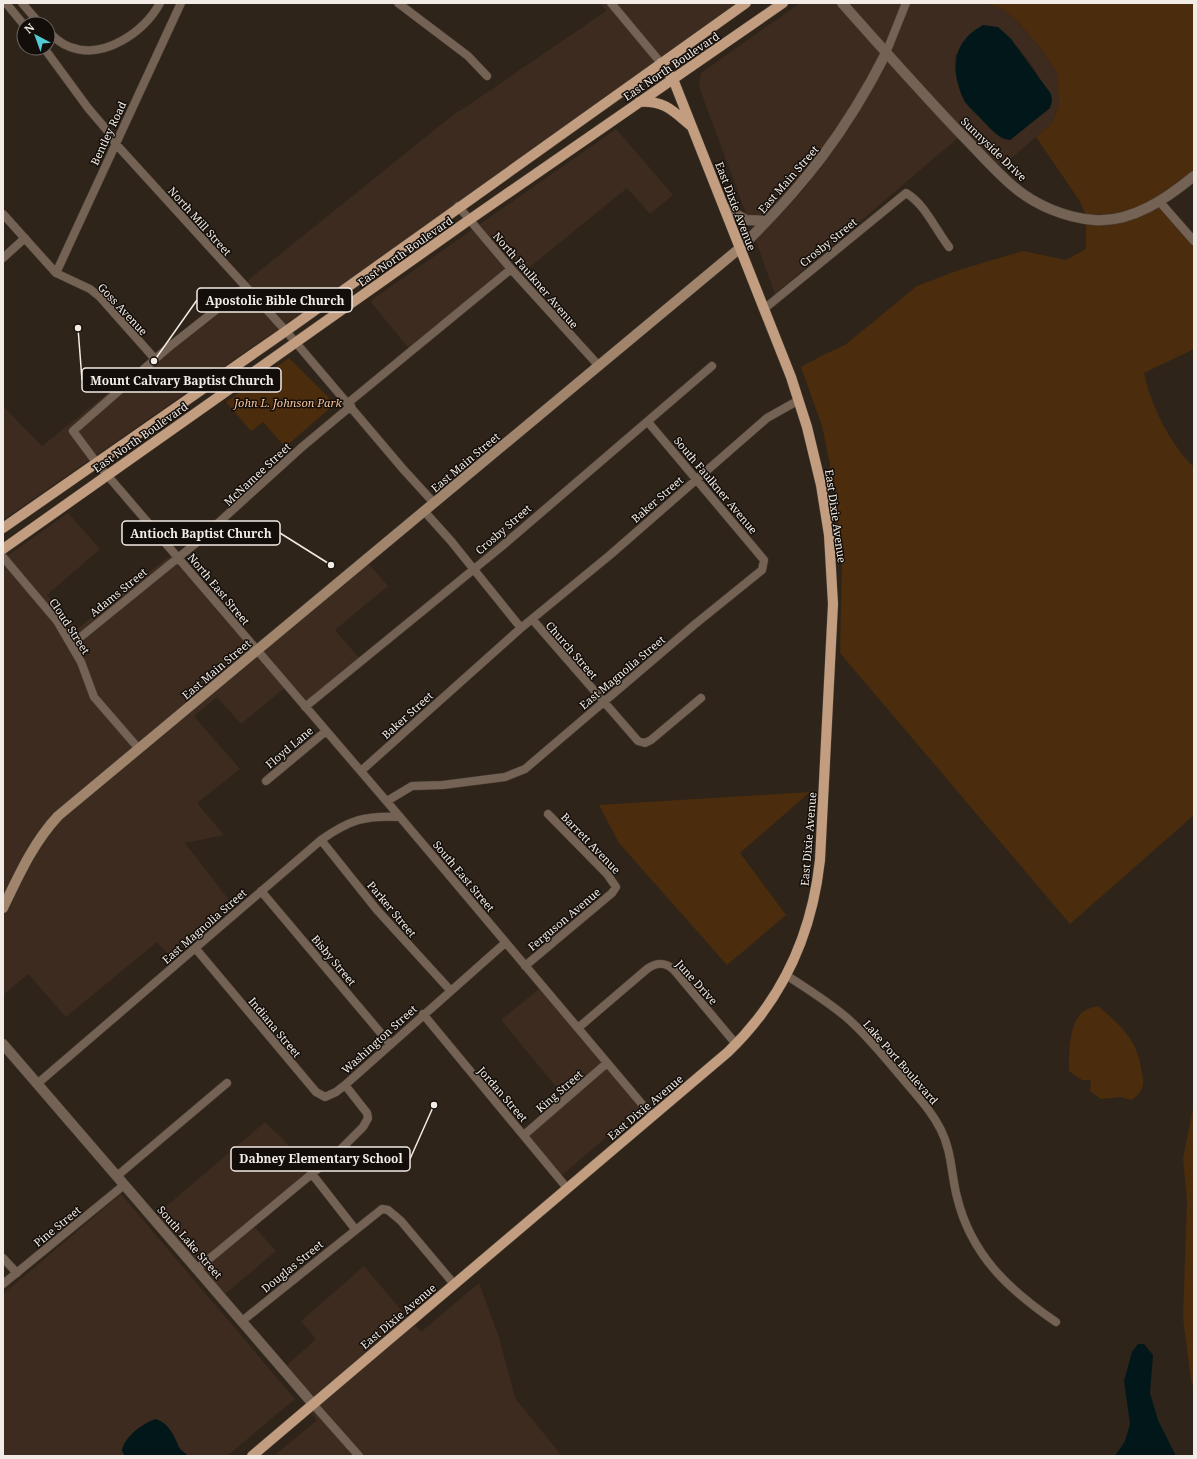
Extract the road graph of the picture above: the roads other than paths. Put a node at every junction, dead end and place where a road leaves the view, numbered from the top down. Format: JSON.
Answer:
{"nodes":[{"id":1,"x":6,"y":3,"type":"edge"},
{"id":2,"x":22,"y":3,"type":"edge"},
{"id":3,"x":160,"y":3,"type":"edge"},
{"id":4,"x":181,"y":3,"type":"edge"},
{"id":5,"x":398,"y":3,"type":"edge"},
{"id":6,"x":611,"y":3,"type":"edge"},
{"id":7,"x":746,"y":3,"type":"edge"},
{"id":8,"x":783,"y":3,"type":"edge"},
{"id":9,"x":842,"y":3,"type":"edge"},
{"id":10,"x":906,"y":3,"type":"edge"},
{"id":11,"x":17,"y":16,"type":"edge"},
{"id":12,"x":33,"y":16,"type":"edge"},
{"id":13,"x":56,"y":38,"type":"edge"},
{"id":14,"x":886,"y":53,"type":"junction"},
{"id":15,"x":50,"y":56,"type":"edge"},
{"id":16,"x":661,"y":63,"type":"junction"},
{"id":17,"x":487,"y":76,"type":"dead end"},
{"id":18,"x":673,"y":79,"type":"junction"},
{"id":19,"x":639,"y":102,"type":"junction"},
{"id":20,"x":692,"y":126,"type":"junction"},
{"id":21,"x":115,"y":143,"type":"junction"},
{"id":22,"x":1194,"y":176,"type":"edge"},
{"id":23,"x":1159,"y":201,"type":"junction"},
{"id":24,"x":458,"y":206,"type":"junction"},
{"id":25,"x":724,"y":207,"type":"junction"},
{"id":26,"x":3,"y":214,"type":"edge"},
{"id":27,"x":469,"y":220,"type":"junction"},
{"id":28,"x":768,"y":221,"type":"junction"},
{"id":29,"x":25,"y":238,"type":"junction"},
{"id":30,"x":1194,"y":242,"type":"edge"},
{"id":31,"x":949,"y":247,"type":"dead end"},
{"id":32,"x":740,"y":248,"type":"junction"},
{"id":33,"x":3,"y":258,"type":"edge"},
{"id":34,"x":511,"y":269,"type":"junction"},
{"id":35,"x":56,"y":273,"type":"junction"},
{"id":36,"x":245,"y":287,"type":"junction"},
{"id":37,"x":764,"y":308,"type":"junction"},
{"id":38,"x":286,"y":331,"type":"junction"},
{"id":39,"x":295,"y":342,"type":"junction"},
{"id":40,"x":155,"y":359,"type":"junction"},
{"id":41,"x":599,"y":366,"type":"junction"},
{"id":42,"x":712,"y":366,"type":"dead end"},
{"id":43,"x":799,"y":400,"type":"junction"},
{"id":44,"x":350,"y":405,"type":"junction"},
{"id":45,"x":648,"y":422,"type":"junction"},
{"id":46,"x":96,"y":462,"type":"junction"},
{"id":47,"x":107,"y":475,"type":"junction"},
{"id":48,"x":697,"y":480,"type":"junction"},
{"id":49,"x":434,"y":503,"type":"junction"},
{"id":50,"x":424,"y":511,"type":"junction"},
{"id":51,"x":3,"y":528,"type":"edge"},
{"id":52,"x":3,"y":549,"type":"edge"},
{"id":53,"x":3,"y":557,"type":"edge"},
{"id":54,"x":178,"y":558,"type":"junction"},
{"id":55,"x":764,"y":564,"type":"joint"},
{"id":56,"x":473,"y":569,"type":"junction"},
{"id":57,"x":532,"y":619,"type":"junction"},
{"id":58,"x":521,"y":628,"type":"junction"},
{"id":59,"x":72,"y":644,"type":"junction"},
{"id":60,"x":258,"y":650,"type":"junction"},
{"id":61,"x":701,"y":698,"type":"dead end"},
{"id":62,"x":603,"y":702,"type":"junction"},
{"id":63,"x":305,"y":707,"type":"junction"},
{"id":64,"x":326,"y":731,"type":"junction"},
{"id":65,"x":138,"y":749,"type":"junction"},
{"id":66,"x":361,"y":771,"type":"junction"},
{"id":67,"x":266,"y":780,"type":"dead end"},
{"id":68,"x":387,"y":801,"type":"junction"},
{"id":69,"x":548,"y":814,"type":"dead end"},
{"id":70,"x":400,"y":817,"type":"junction"},
{"id":71,"x":321,"y":840,"type":"junction"},
{"id":72,"x":616,"y":887,"type":"joint"},
{"id":73,"x":261,"y":891,"type":"junction"},
{"id":74,"x":3,"y":908,"type":"edge"},
{"id":75,"x":505,"y":943,"type":"junction"},
{"id":76,"x":196,"y":948,"type":"junction"},
{"id":77,"x":525,"y":966,"type":"junction"},
{"id":78,"x":786,"y":975,"type":"junction"},
{"id":79,"x":450,"y":990,"type":"junction"},
{"id":80,"x":423,"y":1014,"type":"junction"},
{"id":81,"x":578,"y":1028,"type":"junction"},
{"id":82,"x":3,"y":1044,"type":"edge"},
{"id":83,"x":390,"y":1044,"type":"junction"},
{"id":84,"x":736,"y":1044,"type":"junction"},
{"id":85,"x":607,"y":1063,"type":"junction"},
{"id":86,"x":227,"y":1083,"type":"dead end"},
{"id":87,"x":37,"y":1084,"type":"junction"},
{"id":88,"x":345,"y":1084,"type":"junction"},
{"id":89,"x":652,"y":1116,"type":"junction"},
{"id":90,"x":524,"y":1135,"type":"junction"},
{"id":91,"x":312,"y":1174,"type":"junction"},
{"id":92,"x":117,"y":1176,"type":"junction"},
{"id":93,"x":124,"y":1185,"type":"junction"},
{"id":94,"x":567,"y":1188,"type":"junction"},
{"id":95,"x":355,"y":1229,"type":"junction"},
{"id":96,"x":3,"y":1258,"type":"edge"},
{"id":97,"x":198,"y":1270,"type":"junction"},
{"id":98,"x":17,"y":1273,"type":"junction"},
{"id":99,"x":3,"y":1284,"type":"edge"},
{"id":100,"x":454,"y":1284,"type":"junction"},
{"id":101,"x":242,"y":1321,"type":"junction"},
{"id":102,"x":1056,"y":1322,"type":"dead end"},
{"id":103,"x":313,"y":1404,"type":"junction"},
{"id":104,"x":252,"y":1456,"type":"edge"},
{"id":105,"x":359,"y":1456,"type":"edge"}],
"edges":[{"from":1,"to":11,"type":"street"},
{"from":2,"to":12,"type":"street"},
{"from":3,"to":13,"type":"street"},
{"from":4,"to":21,"type":"street","name":"Bentley Road"},
{"from":5,"to":17,"type":"street"},
{"from":6,"to":16,"type":"street"},
{"from":7,"to":16,"type":"main road","name":"East North Boulevard"},
{"from":8,"to":18,"type":"main road","name":"East North Boulevard"},
{"from":9,"to":14,"type":"street","name":"Sunnyside Drive"},
{"from":10,"to":14,"type":"street","name":"East Main Street"},
{"from":14,"to":23,"type":"street","name":"Sunnyside Drive"},
{"from":14,"to":28,"type":"street","name":"East Main Street"},
{"from":15,"to":21,"type":"street","name":"North Mill Street"},
{"from":16,"to":18,"type":"main road","name":"East Dixie Avenue"},
{"from":16,"to":24,"type":"main road","name":"East North Boulevard"},
{"from":18,"to":19,"type":"main road","name":"East North Boulevard"},
{"from":18,"to":20,"type":"main road","name":"East Dixie Avenue"},
{"from":19,"to":20,"type":"main road"},
{"from":19,"to":27,"type":"main road","name":"East North Boulevard"},
{"from":20,"to":25,"type":"main road","name":"East Dixie Avenue"},
{"from":21,"to":35,"type":"street","name":"Bentley Road"},
{"from":21,"to":36,"type":"street","name":"North Mill Street"},
{"from":22,"to":23,"type":"street","name":"Sunnyside Drive"},
{"from":23,"to":30,"type":"street"},
{"from":24,"to":27,"type":"street","name":"North Faulkner Avenue"},
{"from":24,"to":38,"type":"main road","name":"East North Boulevard"},
{"from":25,"to":28,"type":"street"},
{"from":25,"to":32,"type":"main road","name":"East Dixie Avenue"},
{"from":26,"to":29,"type":"street","name":"Goss Avenue"},
{"from":27,"to":34,"type":"street","name":"North Faulkner Avenue"},
{"from":27,"to":39,"type":"main road","name":"East North Boulevard"},
{"from":28,"to":32,"type":"street","name":"East Main Street"},
{"from":29,"to":33,"type":"street"},
{"from":29,"to":35,"type":"street","name":"Goss Avenue"},
{"from":31,"to":37,"type":"street","name":"Crosby Street"},
{"from":32,"to":37,"type":"main road","name":"East Dixie Avenue"},
{"from":32,"to":41,"type":"main road","name":"East Main Street"},
{"from":34,"to":41,"type":"street","name":"North Faulkner Avenue"},
{"from":34,"to":44,"type":"street","name":"McNamee Street"},
{"from":35,"to":40,"type":"street","name":"Goss Avenue"},
{"from":36,"to":38,"type":"street","name":"North Mill Street"},
{"from":36,"to":40,"type":"street"},
{"from":37,"to":43,"type":"main road","name":"East Dixie Avenue"},
{"from":38,"to":39,"type":"street","name":"North Mill Street"},
{"from":38,"to":46,"type":"main road","name":"East North Boulevard"},
{"from":39,"to":44,"type":"street","name":"North Mill Street"},
{"from":39,"to":47,"type":"main road","name":"East North Boulevard"},
{"from":40,"to":46,"type":"street","name":"North East Street"},
{"from":41,"to":49,"type":"main road","name":"East Main Street"},
{"from":42,"to":45,"type":"street","name":"Crosby Street"},
{"from":43,"to":48,"type":"street","name":"Baker Street"},
{"from":43,"to":78,"type":"main road","name":"East Dixie Avenue"},
{"from":44,"to":49,"type":"street","name":"North Mill Street"},
{"from":44,"to":54,"type":"street","name":"McNamee Street"},
{"from":45,"to":48,"type":"street","name":"South Faulkner Avenue"},
{"from":45,"to":56,"type":"street","name":"Crosby Street"},
{"from":46,"to":47,"type":"street","name":"North East Street"},
{"from":46,"to":51,"type":"main road","name":"East North Boulevard"},
{"from":47,"to":52,"type":"main road","name":"East North Boulevard"},
{"from":47,"to":54,"type":"street","name":"North East Street"},
{"from":48,"to":55,"type":"street","name":"South Faulkner Avenue"},
{"from":48,"to":57,"type":"street","name":"Baker Street"},
{"from":49,"to":50,"type":"main road","name":"East Main Street"},
{"from":50,"to":56,"type":"street"},
{"from":50,"to":60,"type":"main road","name":"East Main Street"},
{"from":53,"to":59,"type":"street","name":"Cloud Street"},
{"from":54,"to":59,"type":"street","name":"Adams Street"},
{"from":54,"to":60,"type":"street","name":"North East Street"},
{"from":55,"to":62,"type":"street","name":"East Magnolia Street"},
{"from":56,"to":58,"type":"street"},
{"from":56,"to":63,"type":"street","name":"Crosby Street"},
{"from":57,"to":58,"type":"street","name":"Church Street"},
{"from":57,"to":62,"type":"street","name":"Church Street"},
{"from":58,"to":66,"type":"street","name":"Baker Street"},
{"from":59,"to":65,"type":"street","name":"Cloud Street"},
{"from":60,"to":63,"type":"street","name":"South East Street"},
{"from":60,"to":65,"type":"main road","name":"East Main Street"},
{"from":61,"to":62,"type":"street","name":"Church Street"},
{"from":62,"to":68,"type":"street","name":"East Magnolia Street"},
{"from":63,"to":64,"type":"street","name":"South East Street"},
{"from":64,"to":66,"type":"street","name":"South East Street"},
{"from":64,"to":67,"type":"street","name":"Floyd Lane"},
{"from":65,"to":74,"type":"main road","name":"East Main Street"},
{"from":66,"to":68,"type":"street","name":"South East Street"},
{"from":68,"to":70,"type":"street","name":"South East Street"},
{"from":69,"to":72,"type":"street","name":"Barrett Avenue"},
{"from":70,"to":71,"type":"street","name":"East Magnolia Street"},
{"from":70,"to":75,"type":"street","name":"South East Street"},
{"from":71,"to":73,"type":"street","name":"East Magnolia Street"},
{"from":71,"to":79,"type":"street","name":"Parker Street"},
{"from":72,"to":77,"type":"street","name":"Ferguson Avenue"},
{"from":73,"to":76,"type":"street","name":"East Magnolia Street"},
{"from":73,"to":83,"type":"street","name":"Bisby Street"},
{"from":75,"to":77,"type":"street","name":"South East Street"},
{"from":75,"to":79,"type":"street","name":"Washington Street"},
{"from":76,"to":87,"type":"street","name":"East Magnolia Street"},
{"from":76,"to":88,"type":"street","name":"Indiana Street"},
{"from":77,"to":81,"type":"street","name":"South East Street"},
{"from":78,"to":84,"type":"main road","name":"East Dixie Avenue"},
{"from":78,"to":102,"type":"street","name":"Lake Port Boulevard"},
{"from":79,"to":80,"type":"street","name":"Washington Street"},
{"from":80,"to":83,"type":"street","name":"Washington Street"},
{"from":80,"to":90,"type":"street","name":"Jordan Street"},
{"from":81,"to":84,"type":"street","name":"June Drive"},
{"from":81,"to":85,"type":"street","name":"South East Street"},
{"from":82,"to":87,"type":"street","name":"South Lake Street"},
{"from":83,"to":88,"type":"street","name":"Washington Street"},
{"from":84,"to":89,"type":"main road","name":"East Dixie Avenue"},
{"from":85,"to":89,"type":"street","name":"South East Street"},
{"from":85,"to":90,"type":"street","name":"King Street"},
{"from":86,"to":92,"type":"street"},
{"from":87,"to":92,"type":"street","name":"South Lake Street"},
{"from":88,"to":91,"type":"street","name":"Washington Street"},
{"from":89,"to":94,"type":"main road","name":"East Dixie Avenue"},
{"from":90,"to":94,"type":"street","name":"Jordan Street"},
{"from":91,"to":95,"type":"street"},
{"from":91,"to":97,"type":"street","name":"Washington Street"},
{"from":92,"to":93,"type":"street","name":"South Lake Street"},
{"from":93,"to":97,"type":"street","name":"South Lake Street"},
{"from":93,"to":98,"type":"street","name":"Pine Street"},
{"from":94,"to":100,"type":"main road","name":"East Dixie Avenue"},
{"from":95,"to":100,"type":"street"},
{"from":95,"to":101,"type":"street","name":"Douglas Street"},
{"from":96,"to":98,"type":"street"},
{"from":97,"to":101,"type":"street","name":"South Lake Street"},
{"from":98,"to":99,"type":"street","name":"Pine Street"},
{"from":100,"to":103,"type":"main road","name":"East Dixie Avenue"},
{"from":101,"to":103,"type":"street","name":"South Lake Street"},
{"from":103,"to":104,"type":"main road","name":"East Dixie Avenue"},
{"from":103,"to":105,"type":"street","name":"South Lake Street"}]}
